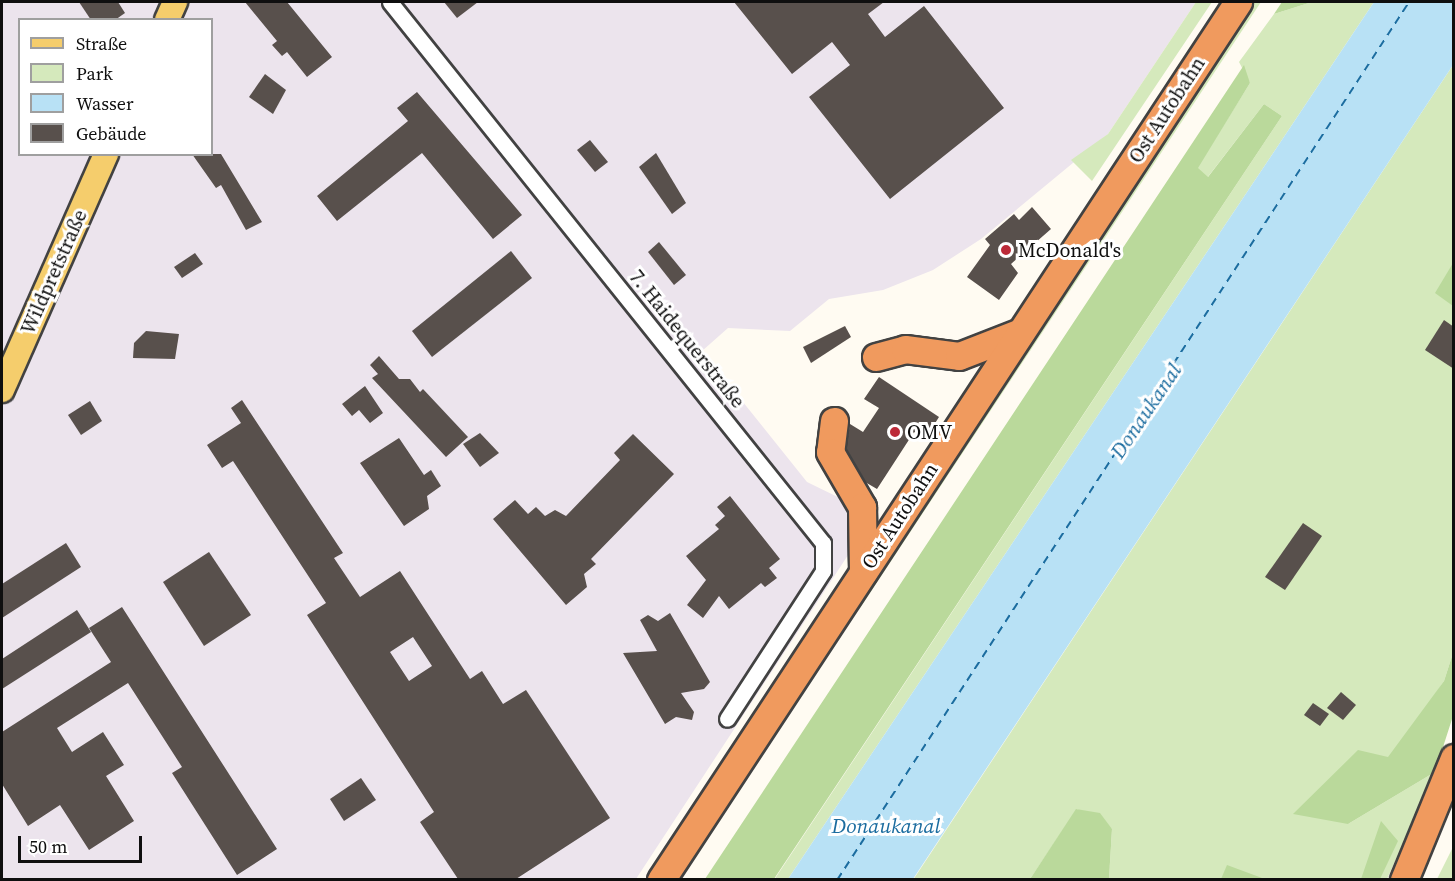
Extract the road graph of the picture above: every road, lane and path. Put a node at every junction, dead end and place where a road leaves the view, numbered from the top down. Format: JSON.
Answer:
{"nodes":[{"id":1,"x":175,"y":2,"type":"edge"},
{"id":2,"x":390,"y":2,"type":"edge"},
{"id":3,"x":1238,"y":2,"type":"edge"},
{"id":4,"x":168,"y":18,"type":"edge"},
{"id":5,"x":105,"y":156,"type":"edge"},
{"id":6,"x":1021,"y":332,"type":"junction"},
{"id":7,"x":876,"y":357,"type":"dead end"},
{"id":8,"x":2,"y":390,"type":"edge"},
{"id":9,"x":834,"y":421,"type":"dead end"},
{"id":10,"x":863,"y":573,"type":"junction"},
{"id":11,"x":727,"y":719,"type":"dead end"},
{"id":12,"x":1454,"y":758,"type":"edge"},
{"id":13,"x":661,"y":879,"type":"edge"},
{"id":14,"x":1404,"y":879,"type":"edge"}],
"edges":[{"from":1,"to":4,"type":"main road"},
{"from":2,"to":11,"type":"street","name":"7. Haidequerstraße"},
{"from":3,"to":6,"type":"highway","name":"Ost Autobahn"},
{"from":5,"to":8,"type":"main road","name":"Wildpretstraße"},
{"from":6,"to":7,"type":"highway"},
{"from":6,"to":10,"type":"highway","name":"Ost Autobahn"},
{"from":9,"to":10,"type":"highway"},
{"from":10,"to":13,"type":"highway","name":"Ost Autobahn"},
{"from":12,"to":14,"type":"highway"}]}
